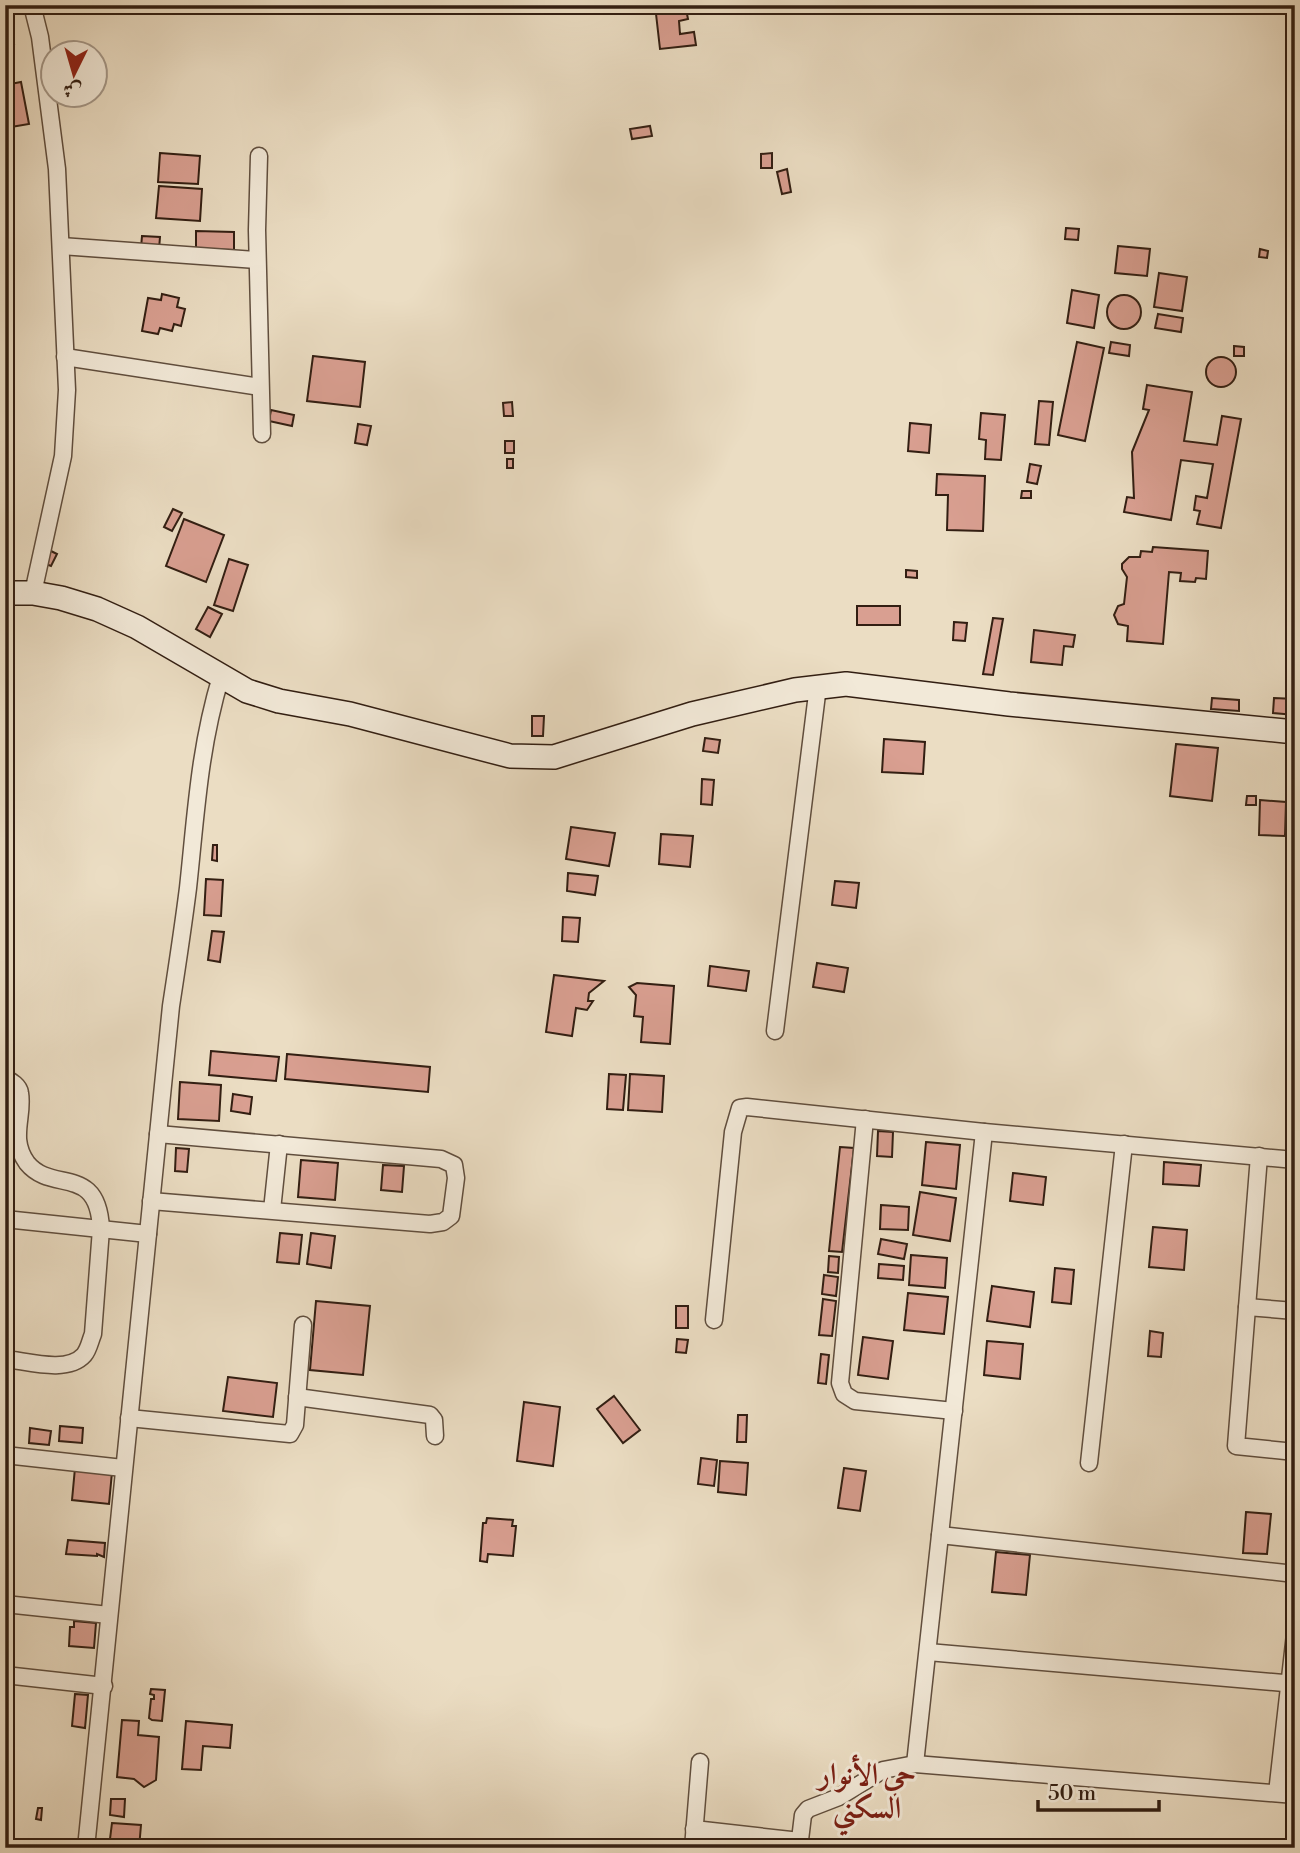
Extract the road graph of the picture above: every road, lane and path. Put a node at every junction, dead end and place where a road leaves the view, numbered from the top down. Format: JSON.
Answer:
{"nodes":[{"id":1,"x":33,"y":5,"type":"edge"},
{"id":2,"x":259,"y":156,"type":"dead end"},
{"id":3,"x":61,"y":246,"type":"junction"},
{"id":4,"x":257,"y":260,"type":"junction"},
{"id":5,"x":65,"y":357,"type":"junction"},
{"id":6,"x":260,"y":387,"type":"junction"},
{"id":7,"x":262,"y":434,"type":"dead end"},
{"id":8,"x":5,"y":593,"type":"edge"},
{"id":9,"x":33,"y":593,"type":"junction"},
{"id":10,"x":221,"y":676,"type":"junction"},
{"id":11,"x":818,"y":686,"type":"junction"},
{"id":12,"x":1295,"y":732,"type":"edge"},
{"id":13,"x":775,"y":1031,"type":"dead end"},
{"id":14,"x":5,"y":1079,"type":"edge"},
{"id":15,"x":865,"y":1119,"type":"junction"},
{"id":16,"x":984,"y":1132,"type":"junction"},
{"id":17,"x":158,"y":1134,"type":"junction"},
{"id":18,"x":279,"y":1144,"type":"junction"},
{"id":19,"x":1124,"y":1144,"type":"junction"},
{"id":20,"x":1259,"y":1156,"type":"junction"},
{"id":21,"x":1295,"y":1160,"type":"edge"},
{"id":22,"x":151,"y":1201,"type":"junction"},
{"id":23,"x":272,"y":1210,"type":"junction"},
{"id":24,"x":5,"y":1219,"type":"edge"},
{"id":25,"x":101,"y":1229,"type":"junction"},
{"id":26,"x":148,"y":1234,"type":"junction"},
{"id":27,"x":1247,"y":1307,"type":"junction"},
{"id":28,"x":1295,"y":1311,"type":"edge"},
{"id":29,"x":714,"y":1320,"type":"dead end"},
{"id":30,"x":303,"y":1325,"type":"dead end"},
{"id":31,"x":5,"y":1359,"type":"edge"},
{"id":32,"x":23,"y":1361,"type":"junction"},
{"id":33,"x":5,"y":1371,"type":"edge"},
{"id":34,"x":297,"y":1397,"type":"junction"},
{"id":35,"x":954,"y":1411,"type":"junction"},
{"id":36,"x":129,"y":1418,"type":"junction"},
{"id":37,"x":435,"y":1436,"type":"dead end"},
{"id":38,"x":1295,"y":1452,"type":"edge"},
{"id":39,"x":5,"y":1455,"type":"edge"},
{"id":40,"x":1090,"y":1463,"type":"dead end"},
{"id":41,"x":123,"y":1468,"type":"junction"},
{"id":42,"x":940,"y":1535,"type":"junction"},
{"id":43,"x":1295,"y":1574,"type":"edge"},
{"id":44,"x":5,"y":1604,"type":"edge"},
{"id":45,"x":109,"y":1615,"type":"junction"},
{"id":46,"x":1295,"y":1634,"type":"edge"},
{"id":47,"x":928,"y":1651,"type":"junction"},
{"id":48,"x":5,"y":1675,"type":"edge"},
{"id":49,"x":1292,"y":1683,"type":"edge"},
{"id":50,"x":104,"y":1686,"type":"junction"},
{"id":51,"x":700,"y":1762,"type":"dead end"},
{"id":52,"x":915,"y":1764,"type":"junction"},
{"id":53,"x":1277,"y":1793,"type":"junction"},
{"id":54,"x":1295,"y":1795,"type":"edge"},
{"id":55,"x":695,"y":1829,"type":"junction"},
{"id":56,"x":800,"y":1844,"type":"edge"},
{"id":57,"x":86,"y":1848,"type":"edge"},
{"id":58,"x":693,"y":1848,"type":"edge"}],
"edges":[{"from":1,"to":3,"type":"street"},
{"from":2,"to":4,"type":"street"},
{"from":3,"to":4,"type":"street"},
{"from":3,"to":5,"type":"street"},
{"from":4,"to":6,"type":"street"},
{"from":5,"to":6,"type":"street"},
{"from":5,"to":9,"type":"street"},
{"from":6,"to":7,"type":"street"},
{"from":8,"to":9,"type":"street"},
{"from":9,"to":10,"type":"street"},
{"from":10,"to":11,"type":"street"},
{"from":10,"to":17,"type":"street"},
{"from":11,"to":12,"type":"street"},
{"from":11,"to":13,"type":"street"},
{"from":14,"to":25,"type":"street"},
{"from":15,"to":16,"type":"street"},
{"from":15,"to":29,"type":"street"},
{"from":15,"to":35,"type":"street"},
{"from":16,"to":19,"type":"street"},
{"from":16,"to":35,"type":"street"},
{"from":17,"to":18,"type":"street"},
{"from":17,"to":22,"type":"street"},
{"from":18,"to":23,"type":"street"},
{"from":18,"to":23,"type":"street"},
{"from":19,"to":20,"type":"street"},
{"from":19,"to":40,"type":"street"},
{"from":20,"to":21,"type":"street"},
{"from":20,"to":27,"type":"street"},
{"from":22,"to":23,"type":"street"},
{"from":22,"to":26,"type":"street"},
{"from":24,"to":25,"type":"street"},
{"from":25,"to":26,"type":"street"},
{"from":25,"to":32,"type":"street"},
{"from":26,"to":36,"type":"street"},
{"from":27,"to":28,"type":"street"},
{"from":27,"to":38,"type":"street"},
{"from":30,"to":34,"type":"street"},
{"from":31,"to":32,"type":"street"},
{"from":32,"to":33,"type":"street"},
{"from":34,"to":36,"type":"street"},
{"from":34,"to":37,"type":"street"},
{"from":35,"to":42,"type":"street"},
{"from":36,"to":41,"type":"street"},
{"from":39,"to":41,"type":"street"},
{"from":41,"to":45,"type":"street"},
{"from":42,"to":43,"type":"street"},
{"from":42,"to":47,"type":"street"},
{"from":44,"to":45,"type":"street"},
{"from":45,"to":50,"type":"street"},
{"from":46,"to":49,"type":"street"},
{"from":47,"to":49,"type":"street"},
{"from":47,"to":52,"type":"street"},
{"from":48,"to":50,"type":"street"},
{"from":49,"to":53,"type":"street"},
{"from":50,"to":57,"type":"street"},
{"from":51,"to":55,"type":"street"},
{"from":52,"to":53,"type":"street"},
{"from":52,"to":56,"type":"street"},
{"from":53,"to":54,"type":"street"},
{"from":55,"to":56,"type":"street"},
{"from":55,"to":58,"type":"street"}]}
